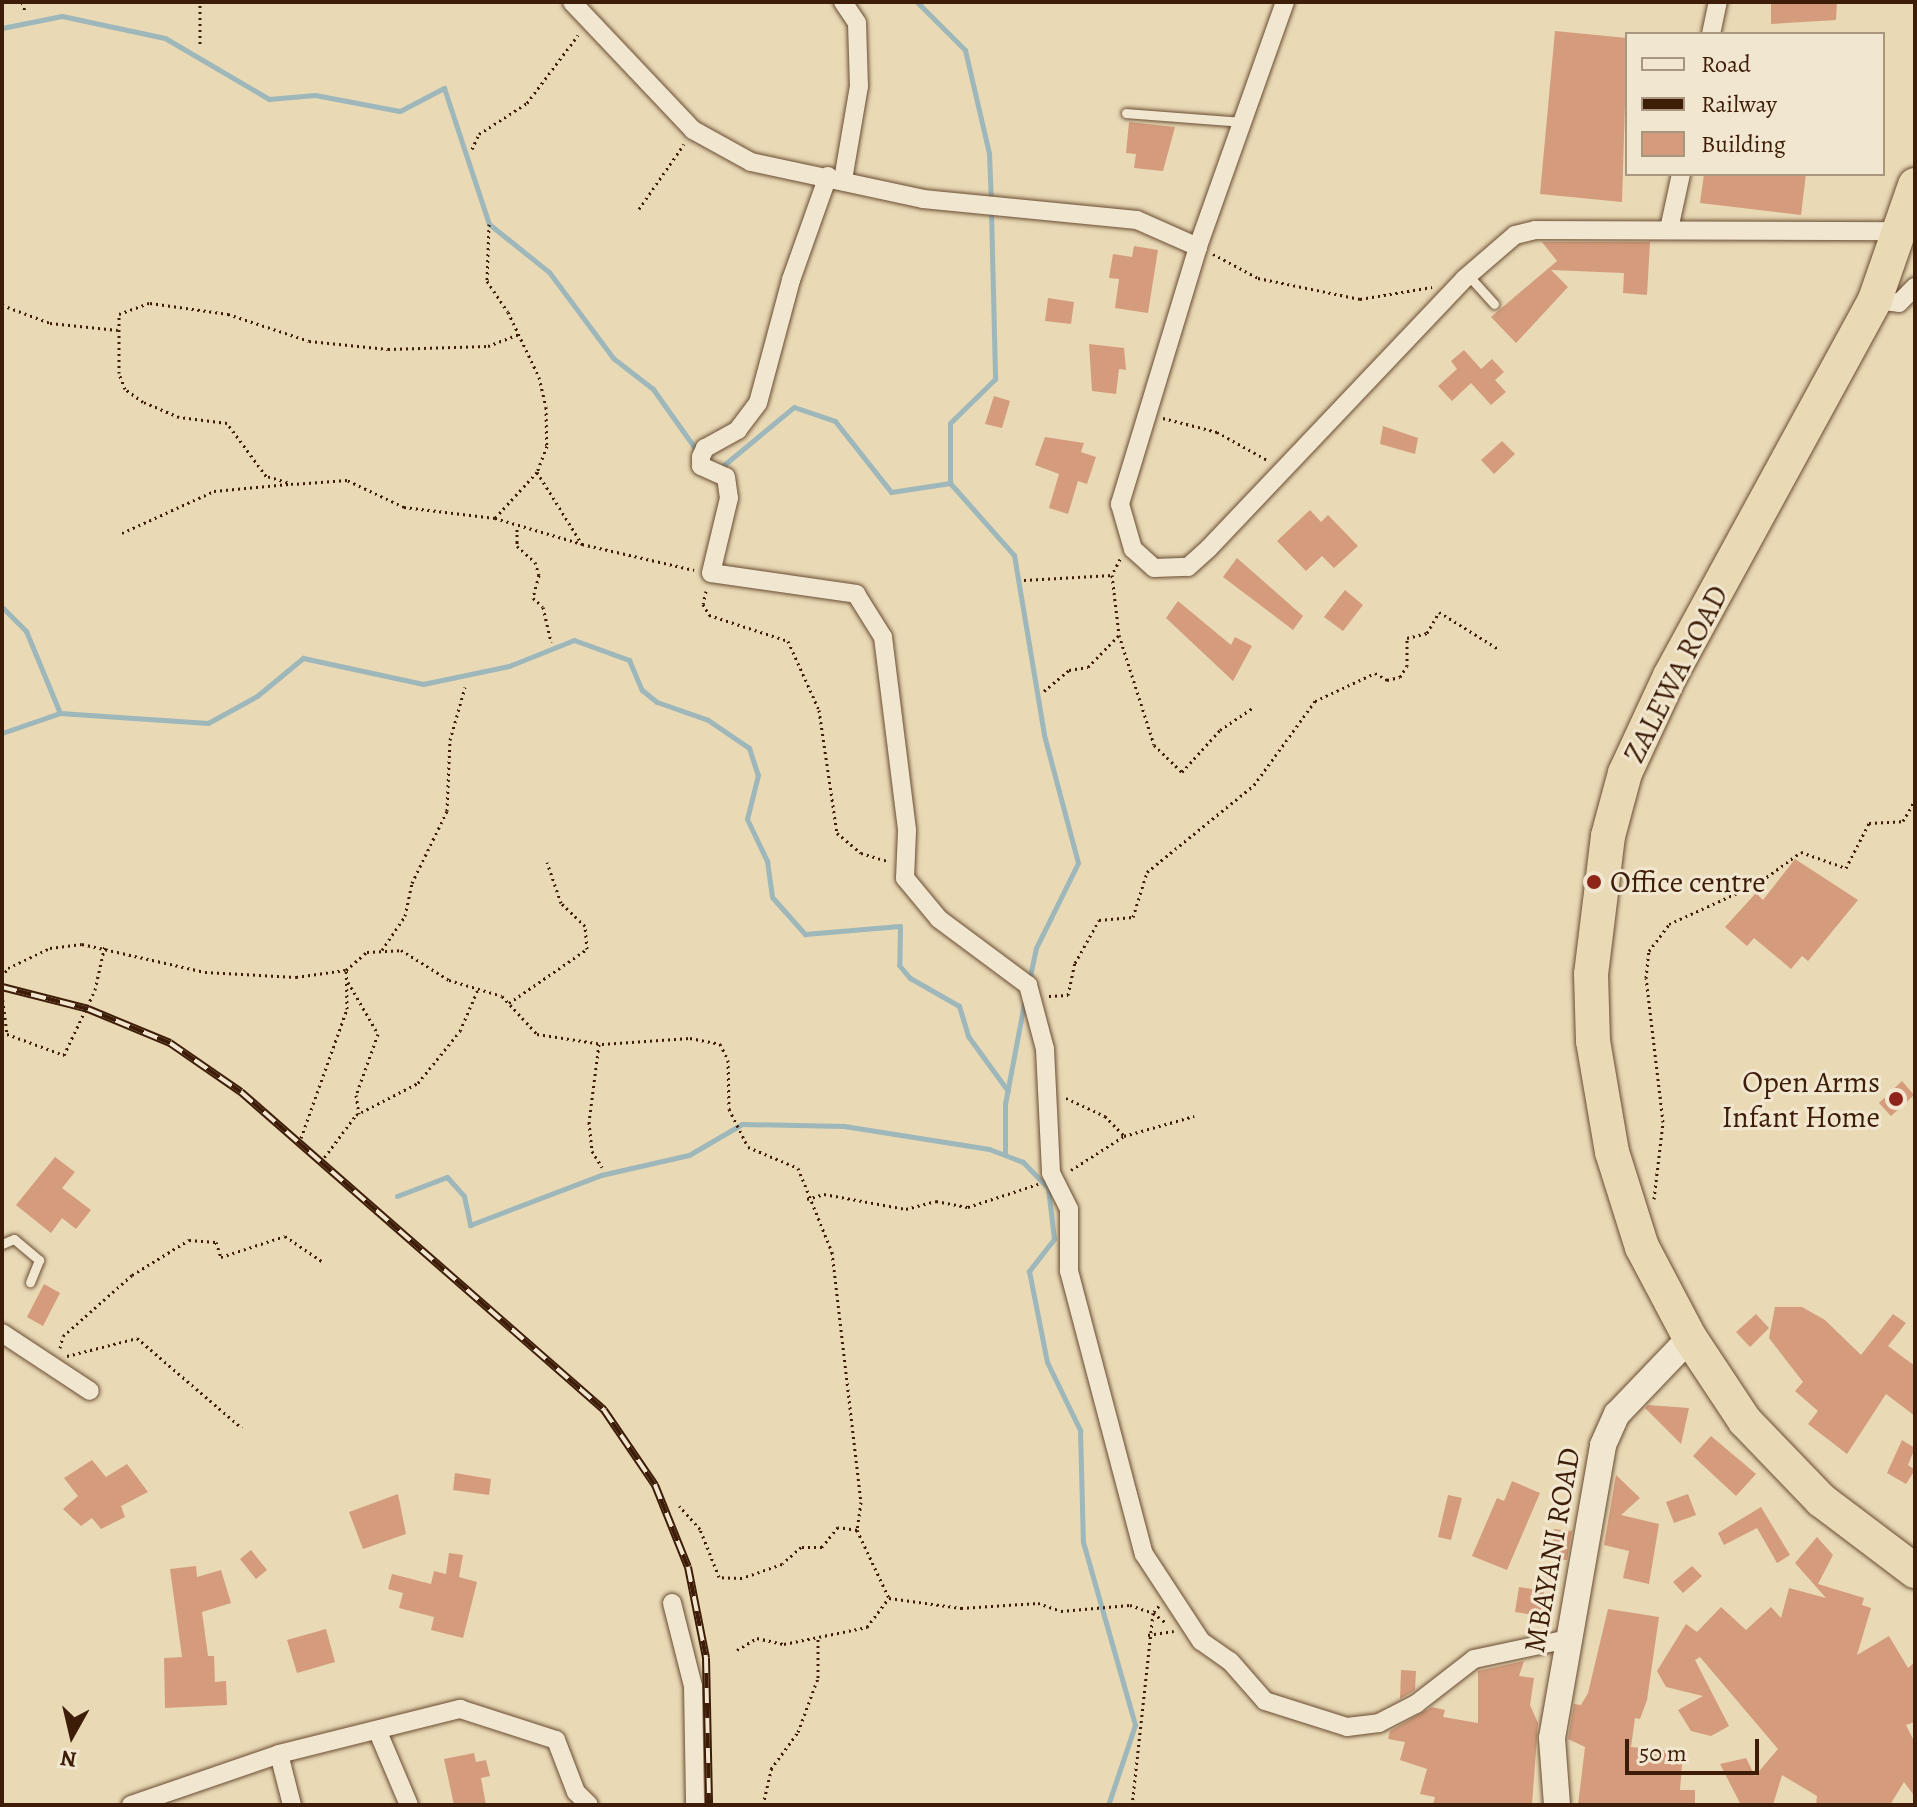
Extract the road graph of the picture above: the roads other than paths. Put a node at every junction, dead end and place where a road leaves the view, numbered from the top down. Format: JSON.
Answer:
{"nodes":[{"id":1,"x":843,"y":2,"type":"edge"},
{"id":2,"x":1285,"y":2,"type":"edge"},
{"id":3,"x":1718,"y":2,"type":"edge"},
{"id":4,"x":576,"y":7,"type":"edge"},
{"id":5,"x":1711,"y":32,"type":"edge"},
{"id":6,"x":1126,"y":113,"type":"dead end"},
{"id":7,"x":1242,"y":122,"type":"junction"},
{"id":8,"x":1681,"y":176,"type":"edge"},
{"id":9,"x":836,"y":178,"type":"junction"},
{"id":10,"x":1915,"y":185,"type":"edge"},
{"id":11,"x":1669,"y":229,"type":"junction"},
{"id":12,"x":1902,"y":231,"type":"junction"},
{"id":13,"x":1198,"y":247,"type":"junction"},
{"id":14,"x":1466,"y":277,"type":"junction"},
{"id":15,"x":1915,"y":287,"type":"edge"},
{"id":16,"x":1875,"y":300,"type":"junction"},
{"id":17,"x":1494,"y":304,"type":"dead end"},
{"id":18,"x":2,"y":1244,"type":"edge"},
{"id":19,"x":30,"y":1282,"type":"dead end"},
{"id":20,"x":2,"y":1333,"type":"edge"},
{"id":21,"x":1690,"y":1338,"type":"junction"},
{"id":22,"x":90,"y":1391,"type":"dead end"},
{"id":23,"x":1915,"y":1571,"type":"edge"},
{"id":24,"x":672,"y":1603,"type":"dead end"},
{"id":25,"x":1568,"y":1639,"type":"junction"},
{"id":26,"x":378,"y":1732,"type":"junction"},
{"id":27,"x":279,"y":1754,"type":"junction"},
{"id":28,"x":137,"y":1804,"type":"edge"},
{"id":29,"x":292,"y":1805,"type":"edge"},
{"id":30,"x":409,"y":1805,"type":"edge"},
{"id":31,"x":589,"y":1805,"type":"edge"},
{"id":32,"x":695,"y":1805,"type":"edge"},
{"id":33,"x":1557,"y":1805,"type":"edge"}],
"edges":[{"from":1,"to":9,"type":"street"},
{"from":2,"to":7,"type":"street"},
{"from":3,"to":5,"type":"street"},
{"from":4,"to":9,"type":"street"},
{"from":6,"to":7,"type":"lane"},
{"from":7,"to":13,"type":"street"},
{"from":8,"to":11,"type":"street"},
{"from":9,"to":13,"type":"street"},
{"from":9,"to":25,"type":"street"},
{"from":10,"to":12,"type":"highway","name":"ZALEWA ROAD"},
{"from":11,"to":12,"type":"street"},
{"from":11,"to":14,"type":"street"},
{"from":12,"to":16,"type":"highway","name":"ZALEWA ROAD"},
{"from":13,"to":14,"type":"street"},
{"from":14,"to":17,"type":"lane"},
{"from":15,"to":16,"type":"street"},
{"from":16,"to":21,"type":"highway","name":"ZALEWA ROAD"},
{"from":18,"to":19,"type":"lane"},
{"from":20,"to":22,"type":"street"},
{"from":21,"to":23,"type":"highway","name":"ZALEWA ROAD"},
{"from":21,"to":25,"type":"street","name":"MBAYANI ROAD"},
{"from":24,"to":32,"type":"street"},
{"from":25,"to":33,"type":"street","name":"MBAYANI ROAD"},
{"from":26,"to":27,"type":"street"},
{"from":26,"to":30,"type":"street"},
{"from":26,"to":31,"type":"street"},
{"from":27,"to":28,"type":"street"},
{"from":27,"to":29,"type":"street"}]}
